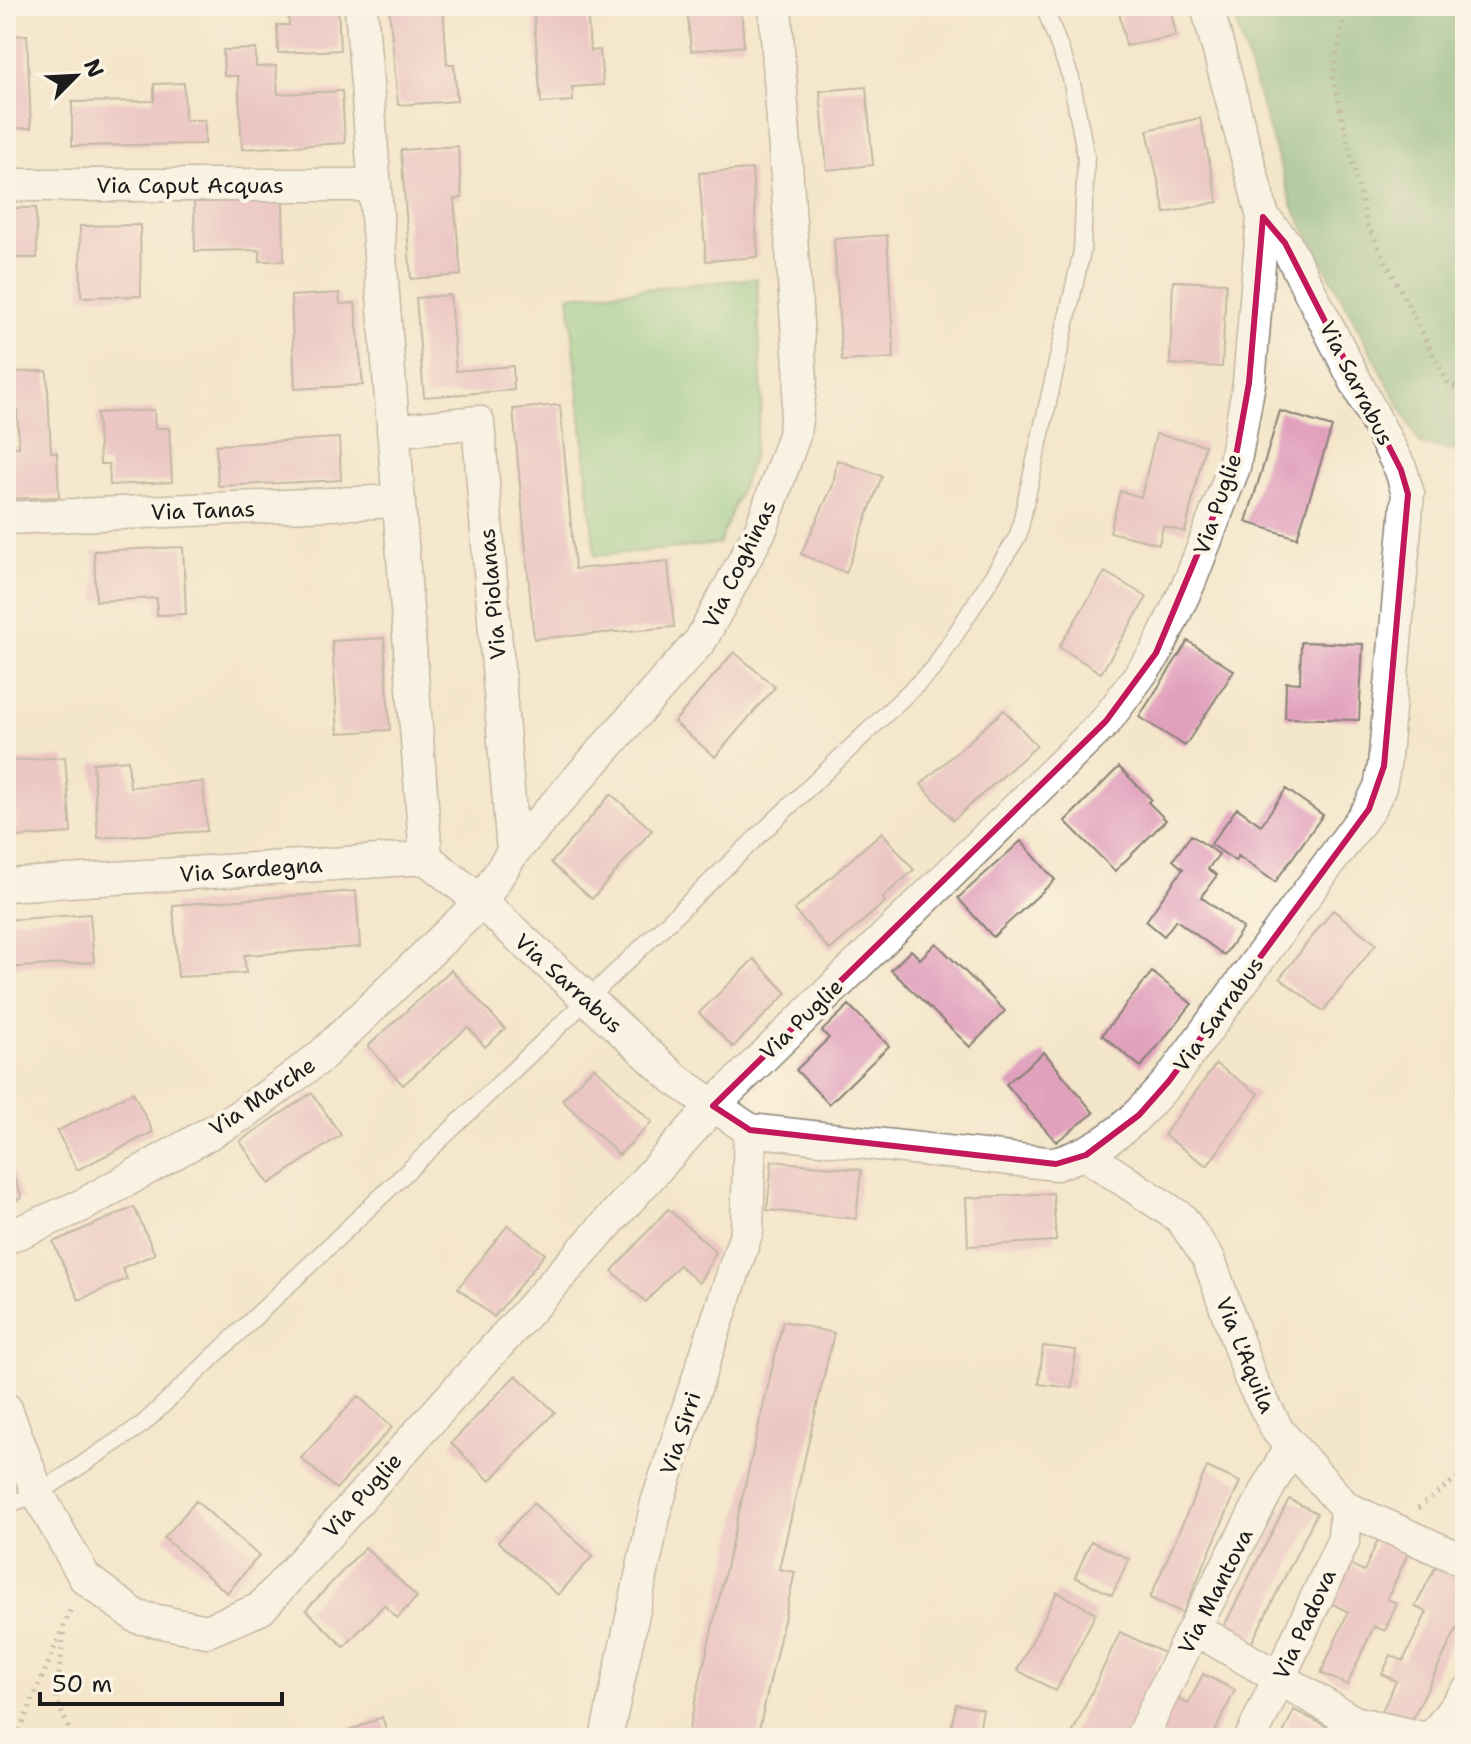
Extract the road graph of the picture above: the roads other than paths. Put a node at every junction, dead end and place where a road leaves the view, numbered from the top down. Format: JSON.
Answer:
{"nodes":[{"id":1,"x":361,"y":6,"type":"edge"},
{"id":2,"x":775,"y":6,"type":"edge"},
{"id":3,"x":1044,"y":6,"type":"edge"},
{"id":4,"x":1207,"y":6,"type":"edge"},
{"id":5,"x":6,"y":185,"type":"edge"},
{"id":6,"x":375,"y":185,"type":"junction"},
{"id":7,"x":1263,"y":217,"type":"junction"},
{"id":8,"x":393,"y":431,"type":"junction"},
{"id":9,"x":399,"y":501,"type":"junction"},
{"id":10,"x":6,"y":518,"type":"edge"},
{"id":11,"x":513,"y":852,"type":"junction"},
{"id":12,"x":426,"y":858,"type":"junction"},
{"id":13,"x":6,"y":885,"type":"edge"},
{"id":14,"x":481,"y":902,"type":"junction"},
{"id":15,"x":588,"y":1000,"type":"junction"},
{"id":16,"x":713,"y":1106,"type":"junction"},
{"id":17,"x":750,"y":1130,"type":"junction"},
{"id":18,"x":1086,"y":1155,"type":"junction"},
{"id":19,"x":6,"y":1238,"type":"edge"},
{"id":20,"x":6,"y":1409,"type":"edge"},
{"id":21,"x":1291,"y":1445,"type":"junction"},
{"id":22,"x":38,"y":1494,"type":"junction"},
{"id":23,"x":6,"y":1505,"type":"edge"},
{"id":24,"x":1346,"y":1508,"type":"junction"},
{"id":25,"x":1465,"y":1561,"type":"edge"},
{"id":26,"x":1194,"y":1628,"type":"junction"},
{"id":27,"x":1279,"y":1678,"type":"junction"},
{"id":28,"x":1465,"y":1694,"type":"edge"},
{"id":29,"x":1351,"y":1730,"type":"edge"},
{"id":30,"x":606,"y":1738,"type":"edge"},
{"id":31,"x":1141,"y":1738,"type":"edge"},
{"id":32,"x":1251,"y":1738,"type":"edge"},
{"id":33,"x":1422,"y":1738,"type":"edge"},
{"id":34,"x":1432,"y":1738,"type":"edge"}],
"edges":[{"from":1,"to":6,"type":"street"},
{"from":2,"to":11,"type":"street","name":"Via Coghinas"},
{"from":3,"to":15,"type":"lane"},
{"from":4,"to":7,"type":"street","name":"Via Puglie"},
{"from":5,"to":6,"type":"street","name":"Via Caput Acquas"},
{"from":6,"to":8,"type":"street"},
{"from":7,"to":16,"type":"street","name":"Via Puglie"},
{"from":7,"to":18,"type":"street","name":"Via Sarrabus"},
{"from":8,"to":9,"type":"street"},
{"from":8,"to":11,"type":"street","name":"Via Piolanas"},
{"from":9,"to":10,"type":"street","name":"Via Tanas"},
{"from":9,"to":12,"type":"street"},
{"from":11,"to":14,"type":"street","name":"Via Coghinas"},
{"from":12,"to":13,"type":"street","name":"Via Sardegna"},
{"from":12,"to":14,"type":"street"},
{"from":14,"to":15,"type":"street","name":"Via Sarrabus"},
{"from":14,"to":19,"type":"street","name":"Via Marche"},
{"from":15,"to":16,"type":"street","name":"Via Sarrabus"},
{"from":15,"to":22,"type":"lane"},
{"from":16,"to":17,"type":"street","name":"Via Sarrabus"},
{"from":16,"to":22,"type":"street","name":"Via Puglie"},
{"from":17,"to":18,"type":"street","name":"Via Sarrabus"},
{"from":17,"to":30,"type":"street","name":"Via Sirri"},
{"from":18,"to":21,"type":"street","name":"Via L'Aquila"},
{"from":20,"to":22,"type":"street","name":"Via Puglie"},
{"from":21,"to":24,"type":"street","name":"Via L'Aquila"},
{"from":21,"to":26,"type":"street","name":"Via Mantova"},
{"from":22,"to":23,"type":"lane"},
{"from":24,"to":25,"type":"street","name":"Via L'Aquila"},
{"from":24,"to":27,"type":"street","name":"Via Padova"},
{"from":26,"to":27,"type":"street"},
{"from":26,"to":31,"type":"street","name":"Via Mantova"},
{"from":27,"to":29,"type":"street"},
{"from":27,"to":32,"type":"street","name":"Via Padova"},
{"from":28,"to":34,"type":"street"},
{"from":29,"to":33,"type":"street"}]}
